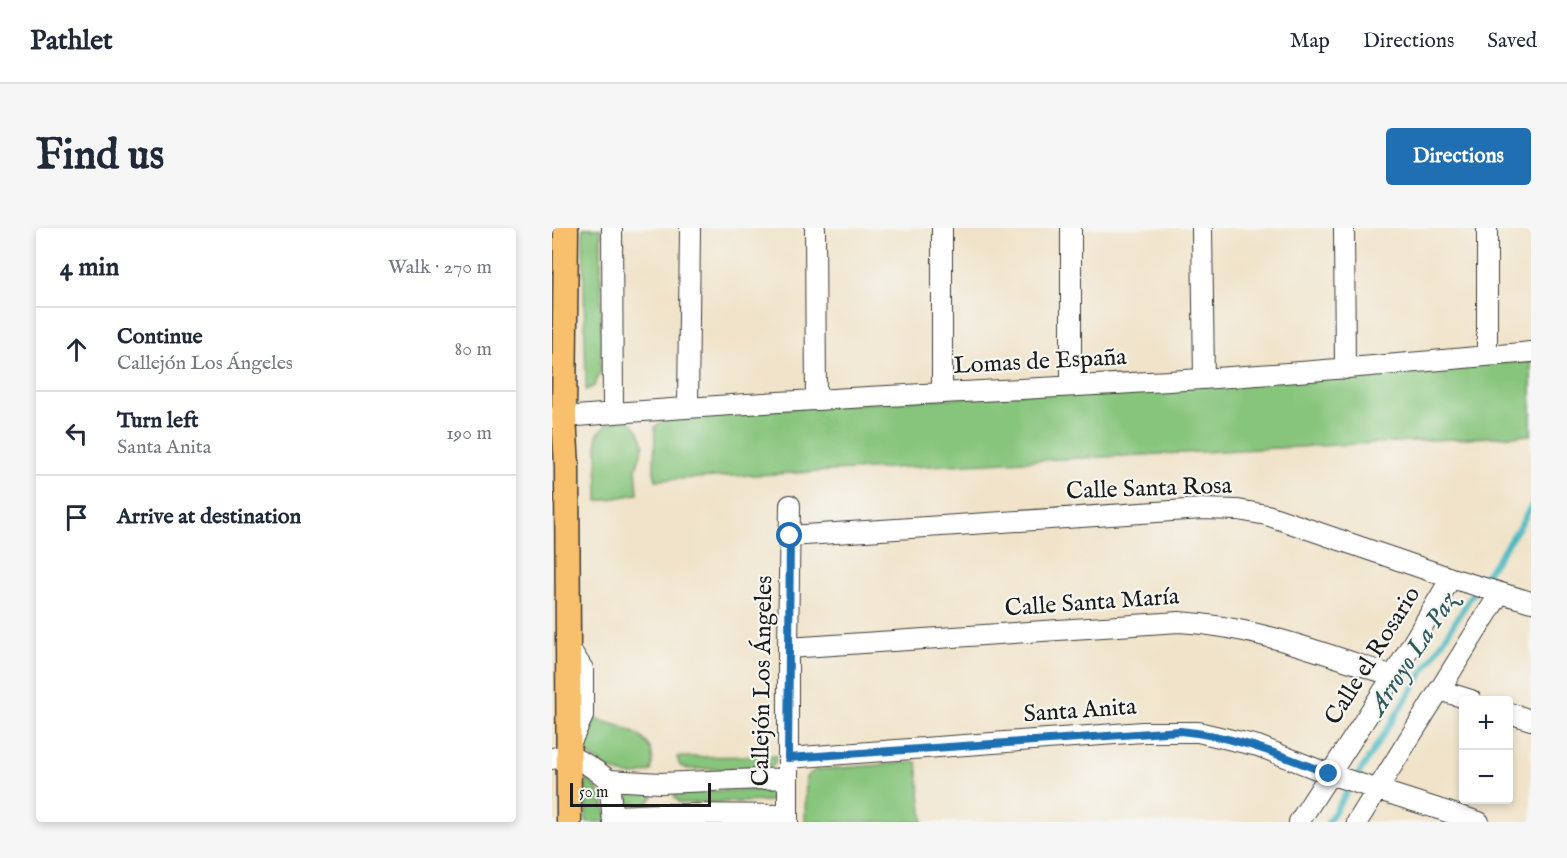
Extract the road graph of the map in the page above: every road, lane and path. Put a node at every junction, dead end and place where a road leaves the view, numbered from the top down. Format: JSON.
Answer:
{"nodes":[{"id":1,"x":566,"y":228,"type":"edge"},
{"id":2,"x":612,"y":228,"type":"edge"},
{"id":3,"x":690,"y":228,"type":"edge"},
{"id":4,"x":815,"y":228,"type":"edge"},
{"id":5,"x":942,"y":228,"type":"edge"},
{"id":6,"x":1071,"y":228,"type":"edge"},
{"id":7,"x":1202,"y":228,"type":"edge"},
{"id":8,"x":1344,"y":228,"type":"edge"},
{"id":9,"x":1488,"y":228,"type":"edge"},
{"id":10,"x":1531,"y":352,"type":"edge"},
{"id":11,"x":1487,"y":356,"type":"junction"},
{"id":12,"x":1345,"y":369,"type":"junction"},
{"id":13,"x":1204,"y":379,"type":"junction"},
{"id":14,"x":1071,"y":386,"type":"junction"},
{"id":15,"x":942,"y":393,"type":"junction"},
{"id":16,"x":816,"y":399,"type":"junction"},
{"id":17,"x":688,"y":407,"type":"junction"},
{"id":18,"x":613,"y":412,"type":"junction"},
{"id":19,"x":558,"y":418,"type":"edge"},
{"id":20,"x":790,"y":504,"type":"dead end"},
{"id":21,"x":790,"y":536,"type":"junction"},
{"id":22,"x":1456,"y":579,"type":"junction"},
{"id":23,"x":1494,"y":591,"type":"junction"},
{"id":24,"x":1531,"y":602,"type":"edge"},
{"id":25,"x":788,"y":648,"type":"junction"},
{"id":26,"x":1393,"y":676,"type":"junction"},
{"id":27,"x":1439,"y":690,"type":"junction"},
{"id":28,"x":1459,"y":696,"type":"edge"},
{"id":29,"x":1513,"y":714,"type":"edge"},
{"id":30,"x":1531,"y":720,"type":"edge"},
{"id":31,"x":563,"y":754,"type":"edge"},
{"id":32,"x":788,"y":758,"type":"junction"},
{"id":33,"x":1333,"y":776,"type":"junction"},
{"id":34,"x":787,"y":778,"type":"junction"},
{"id":35,"x":609,"y":780,"type":"junction"},
{"id":36,"x":660,"y":783,"type":"junction"},
{"id":37,"x":1372,"y":789,"type":"junction"},
{"id":38,"x":660,"y":814,"type":"junction"},
{"id":39,"x":788,"y":818,"type":"edge"},
{"id":40,"x":613,"y":819,"type":"edge"},
{"id":41,"x":569,"y":822,"type":"edge"},
{"id":42,"x":1299,"y":822,"type":"edge"},
{"id":43,"x":1357,"y":822,"type":"edge"},
{"id":44,"x":1479,"y":822,"type":"edge"}],
"edges":[{"from":1,"to":19,"type":"main road"},
{"from":2,"to":18,"type":"street"},
{"from":3,"to":17,"type":"street"},
{"from":4,"to":16,"type":"street"},
{"from":5,"to":15,"type":"street"},
{"from":6,"to":14,"type":"street"},
{"from":7,"to":13,"type":"street"},
{"from":8,"to":12,"type":"street"},
{"from":9,"to":11,"type":"street"},
{"from":10,"to":11,"type":"street","name":"Lomas de España"},
{"from":11,"to":12,"type":"street","name":"Lomas de España"},
{"from":12,"to":13,"type":"street","name":"Lomas de España"},
{"from":13,"to":14,"type":"street","name":"Lomas de España"},
{"from":14,"to":15,"type":"street","name":"Lomas de España"},
{"from":15,"to":16,"type":"street","name":"Lomas de España"},
{"from":16,"to":17,"type":"street","name":"Lomas de España"},
{"from":17,"to":18,"type":"street","name":"Lomas de España"},
{"from":18,"to":19,"type":"street","name":"Lomas de España"},
{"from":19,"to":31,"type":"main road"},
{"from":20,"to":21,"type":"street","name":"Callejón Los Ángeles"},
{"from":21,"to":22,"type":"street","name":"Calle Santa Rosa"},
{"from":21,"to":25,"type":"street","name":"Callejón Los Ángeles"},
{"from":22,"to":23,"type":"street","name":"Calle Santa Rosa"},
{"from":22,"to":26,"type":"street","name":"Calle el Rosario"},
{"from":23,"to":24,"type":"street","name":"Calle Santa Rosa"},
{"from":23,"to":27,"type":"street"},
{"from":25,"to":26,"type":"street","name":"Calle Santa María"},
{"from":25,"to":32,"type":"street","name":"Callejón Los Ángeles"},
{"from":26,"to":33,"type":"street","name":"Calle el Rosario"},
{"from":27,"to":28,"type":"street"},
{"from":27,"to":37,"type":"street"},
{"from":29,"to":30,"type":"street"},
{"from":31,"to":35,"type":"street"},
{"from":31,"to":41,"type":"main road"},
{"from":32,"to":33,"type":"street","name":"Santa Anita"},
{"from":32,"to":34,"type":"street","name":"Callejón Los Ángeles"},
{"from":33,"to":37,"type":"street","name":"Santa Anita"},
{"from":33,"to":42,"type":"street","name":"Calle el Rosario"},
{"from":34,"to":36,"type":"street"},
{"from":34,"to":39,"type":"street","name":"Callejón Los Ángeles"},
{"from":35,"to":36,"type":"street"},
{"from":35,"to":40,"type":"street"},
{"from":36,"to":38,"type":"street"},
{"from":37,"to":43,"type":"street"},
{"from":37,"to":44,"type":"street","name":"Santa Anita"},
{"from":38,"to":39,"type":"street"},
{"from":38,"to":40,"type":"street"}]}
